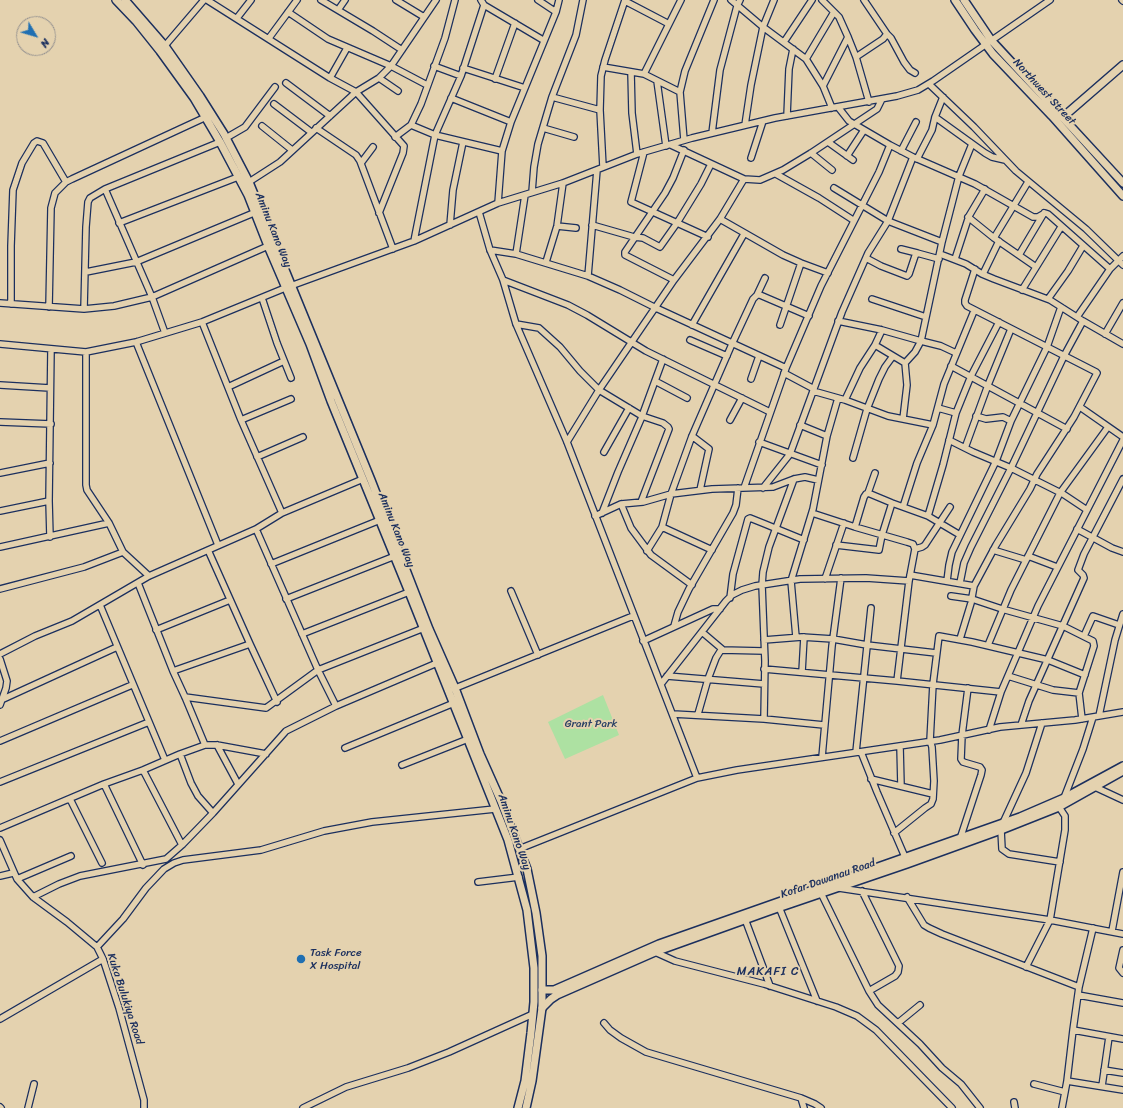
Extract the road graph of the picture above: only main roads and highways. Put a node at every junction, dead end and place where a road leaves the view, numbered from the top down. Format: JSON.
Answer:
{"nodes":[{"id":1,"x":116,"y":0,"type":"edge"},
{"id":2,"x":125,"y":0,"type":"edge"},
{"id":3,"x":955,"y":0,"type":"edge"},
{"id":4,"x":964,"y":0,"type":"edge"},
{"id":5,"x":989,"y":42,"type":"junction"},
{"id":6,"x":163,"y":48,"type":"junction"},
{"id":7,"x":1123,"y":65,"type":"edge"},
{"id":8,"x":1063,"y":117,"type":"junction"},
{"id":9,"x":223,"y":140,"type":"junction"},
{"id":10,"x":1123,"y":183,"type":"edge"},
{"id":11,"x":1123,"y":196,"type":"edge"},
{"id":12,"x":288,"y":287,"type":"junction"},
{"id":13,"x":452,"y":690,"type":"junction"},
{"id":14,"x":1123,"y":766,"type":"edge"},
{"id":15,"x":1123,"y":771,"type":"edge"},
{"id":16,"x":1002,"y":827,"type":"junction"},
{"id":17,"x":520,"y":880,"type":"junction"},
{"id":18,"x":530,"y":881,"type":"junction"},
{"id":19,"x":542,"y":990,"type":"junction"},
{"id":20,"x":542,"y":1008,"type":"junction"},
{"id":21,"x":518,"y":1108,"type":"edge"},
{"id":22,"x":526,"y":1108,"type":"edge"}],
"edges":[{"from":1,"to":6,"type":"main road","name":"Aminu Kano Way"},
{"from":2,"to":6,"type":"main road","name":"Aminu Kano Way"},
{"from":3,"to":5,"type":"main road","name":"Northwest Street"},
{"from":4,"to":5,"type":"main road","name":"Northwest Street"},
{"from":5,"to":8,"type":"main road","name":"Northwest Street"},
{"from":5,"to":11,"type":"main road","name":"Northwest Street"},
{"from":6,"to":9,"type":"main road","name":"Aminu Kano Way"},
{"from":6,"to":9,"type":"main road","name":"Aminu Kano Way"},
{"from":7,"to":8,"type":"main road"},
{"from":8,"to":10,"type":"main road","name":"Northwest Street"},
{"from":9,"to":12,"type":"main road","name":"Aminu Kano Way"},
{"from":9,"to":12,"type":"main road","name":"Aminu Kano Way"},
{"from":12,"to":13,"type":"main road","name":"Aminu Kano Way"},
{"from":12,"to":13,"type":"main road","name":"Aminu Kano Way"},
{"from":13,"to":17,"type":"main road","name":"Aminu Kano Way"},
{"from":13,"to":18,"type":"main road","name":"Aminu Kano Way"},
{"from":14,"to":16,"type":"main road","name":"Kofar Dawanau Road"},
{"from":15,"to":16,"type":"main road","name":"Kofar Dawanau Road"},
{"from":16,"to":19,"type":"main road","name":"Kofar Dawanau Road"},
{"from":16,"to":20,"type":"main road","name":"Kofar Dawanau Road"},
{"from":17,"to":18,"type":"main road"},
{"from":17,"to":21,"type":"main road","name":"Aminu Kano Way"},
{"from":18,"to":19,"type":"main road","name":"Aminu Kano Way"},
{"from":19,"to":20,"type":"main road","name":"Aminu Kano Way"},
{"from":20,"to":22,"type":"main road","name":"Aminu Kano Way"}]}
